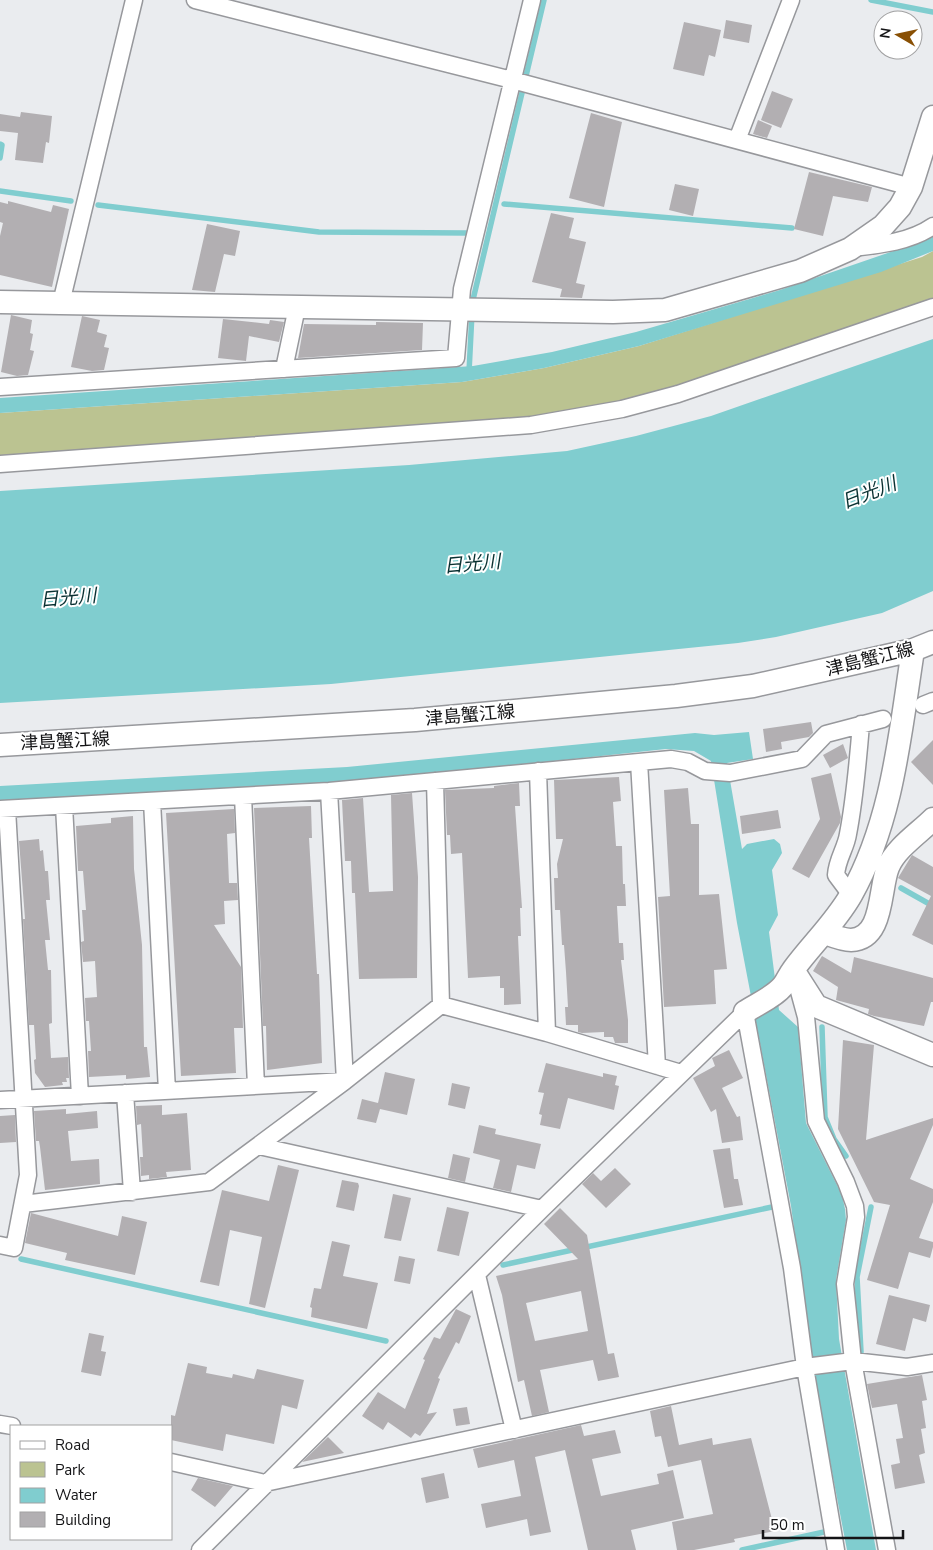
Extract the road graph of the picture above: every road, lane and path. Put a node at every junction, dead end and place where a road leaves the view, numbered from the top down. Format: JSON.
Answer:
{"nodes":[{"id":1,"x":134,"y":0,"type":"edge"},
{"id":2,"x":195,"y":0,"type":"edge"},
{"id":3,"x":532,"y":0,"type":"edge"},
{"id":4,"x":791,"y":0,"type":"edge"},
{"id":5,"x":519,"y":82,"type":"junction"},
{"id":6,"x":933,"y":117,"type":"edge"},
{"id":7,"x":737,"y":140,"type":"junction"},
{"id":8,"x":911,"y":187,"type":"junction"},
{"id":9,"x":933,"y":226,"type":"edge"},
{"id":10,"x":850,"y":248,"type":"junction"},
{"id":11,"x":0,"y":302,"type":"edge"},
{"id":12,"x":61,"y":303,"type":"junction"},
{"id":13,"x":297,"y":307,"type":"junction"},
{"id":14,"x":933,"y":307,"type":"edge"},
{"id":15,"x":466,"y":309,"type":"junction"},
{"id":16,"x":284,"y":369,"type":"junction"},
{"id":17,"x":0,"y":388,"type":"edge"},
{"id":18,"x":0,"y":464,"type":"edge"},
{"id":19,"x":923,"y":646,"type":"edge"},
{"id":20,"x":883,"y":720,"type":"dead end"},
{"id":21,"x":861,"y":724,"type":"junction"},
{"id":22,"x":0,"y":745,"type":"edge"},
{"id":23,"x":639,"y":762,"type":"junction"},
{"id":24,"x":538,"y":771,"type":"junction"},
{"id":25,"x":435,"y":781,"type":"junction"},
{"id":26,"x":329,"y":791,"type":"junction"},
{"id":27,"x":243,"y":796,"type":"junction"},
{"id":28,"x":152,"y":801,"type":"junction"},
{"id":29,"x":64,"y":806,"type":"junction"},
{"id":30,"x":4,"y":809,"type":"edge"},
{"id":31,"x":933,"y":819,"type":"edge"},
{"id":32,"x":851,"y":895,"type":"junction"},
{"id":33,"x":825,"y":933,"type":"junction"},
{"id":34,"x":788,"y":978,"type":"junction"},
{"id":35,"x":441,"y":1005,"type":"junction"},
{"id":36,"x":747,"y":1011,"type":"junction"},
{"id":37,"x":546,"y":1033,"type":"junction"},
{"id":38,"x":933,"y":1055,"type":"edge"},
{"id":39,"x":657,"y":1066,"type":"junction"},
{"id":40,"x":681,"y":1073,"type":"junction"},
{"id":41,"x":345,"y":1081,"type":"junction"},
{"id":42,"x":256,"y":1086,"type":"junction"},
{"id":43,"x":167,"y":1091,"type":"junction"},
{"id":44,"x":125,"y":1094,"type":"junction"},
{"id":45,"x":80,"y":1096,"type":"junction"},
{"id":46,"x":23,"y":1099,"type":"junction"},
{"id":47,"x":0,"y":1100,"type":"edge"},
{"id":48,"x":260,"y":1146,"type":"junction"},
{"id":49,"x":132,"y":1192,"type":"junction"},
{"id":50,"x":23,"y":1204,"type":"junction"},
{"id":51,"x":542,"y":1209,"type":"junction"},
{"id":52,"x":0,"y":1245,"type":"edge"},
{"id":53,"x":477,"y":1275,"type":"junction"},
{"id":54,"x":853,"y":1361,"type":"junction"},
{"id":55,"x":933,"y":1363,"type":"edge"},
{"id":56,"x":805,"y":1367,"type":"junction"},
{"id":57,"x":514,"y":1430,"type":"junction"},
{"id":58,"x":172,"y":1462,"type":"edge"},
{"id":59,"x":265,"y":1483,"type":"junction"},
{"id":60,"x":200,"y":1550,"type":"edge"},
{"id":61,"x":836,"y":1550,"type":"edge"},
{"id":62,"x":887,"y":1550,"type":"edge"}],
"edges":[{"from":1,"to":12,"type":"street"},
{"from":2,"to":5,"type":"street"},
{"from":3,"to":5,"type":"street"},
{"from":4,"to":7,"type":"street"},
{"from":5,"to":7,"type":"street"},
{"from":5,"to":15,"type":"street"},
{"from":6,"to":8,"type":"street"},
{"from":7,"to":8,"type":"street"},
{"from":8,"to":10,"type":"street"},
{"from":9,"to":10,"type":"street"},
{"from":10,"to":15,"type":"street"},
{"from":11,"to":12,"type":"street"},
{"from":12,"to":13,"type":"street"},
{"from":13,"to":15,"type":"street"},
{"from":13,"to":16,"type":"street"},
{"from":14,"to":18,"type":"street"},
{"from":15,"to":16,"type":"street"},
{"from":16,"to":17,"type":"street"},
{"from":19,"to":22,"type":"street","name":"津島蟹江線"},
{"from":19,"to":32,"type":"street"},
{"from":20,"to":21,"type":"street"},
{"from":21,"to":23,"type":"street"},
{"from":21,"to":32,"type":"street"},
{"from":23,"to":24,"type":"street"},
{"from":23,"to":39,"type":"street"},
{"from":24,"to":25,"type":"street"},
{"from":24,"to":37,"type":"street"},
{"from":25,"to":26,"type":"street"},
{"from":25,"to":35,"type":"street"},
{"from":26,"to":27,"type":"street"},
{"from":26,"to":41,"type":"street"},
{"from":27,"to":28,"type":"street"},
{"from":27,"to":42,"type":"street"},
{"from":28,"to":29,"type":"street"},
{"from":28,"to":43,"type":"street"},
{"from":29,"to":30,"type":"street"},
{"from":29,"to":45,"type":"street"},
{"from":30,"to":46,"type":"street"},
{"from":31,"to":33,"type":"street"},
{"from":32,"to":33,"type":"street"},
{"from":33,"to":34,"type":"street"},
{"from":34,"to":36,"type":"street"},
{"from":34,"to":38,"type":"street"},
{"from":34,"to":54,"type":"street"},
{"from":35,"to":37,"type":"street"},
{"from":35,"to":41,"type":"street"},
{"from":36,"to":40,"type":"street"},
{"from":36,"to":56,"type":"street"},
{"from":37,"to":39,"type":"street"},
{"from":39,"to":40,"type":"street"},
{"from":40,"to":51,"type":"street"},
{"from":41,"to":42,"type":"street"},
{"from":41,"to":48,"type":"street"},
{"from":42,"to":43,"type":"street"},
{"from":43,"to":44,"type":"street"},
{"from":44,"to":45,"type":"street"},
{"from":44,"to":49,"type":"street"},
{"from":45,"to":46,"type":"street"},
{"from":46,"to":47,"type":"street"},
{"from":46,"to":50,"type":"street"},
{"from":48,"to":49,"type":"street"},
{"from":48,"to":51,"type":"street"},
{"from":49,"to":50,"type":"street"},
{"from":50,"to":52,"type":"street"},
{"from":51,"to":53,"type":"street"},
{"from":53,"to":57,"type":"street"},
{"from":53,"to":59,"type":"street"},
{"from":54,"to":55,"type":"street"},
{"from":54,"to":56,"type":"street"},
{"from":54,"to":62,"type":"street"},
{"from":56,"to":57,"type":"street"},
{"from":56,"to":61,"type":"street"},
{"from":57,"to":59,"type":"street"},
{"from":58,"to":59,"type":"street"},
{"from":59,"to":60,"type":"street"}]}
